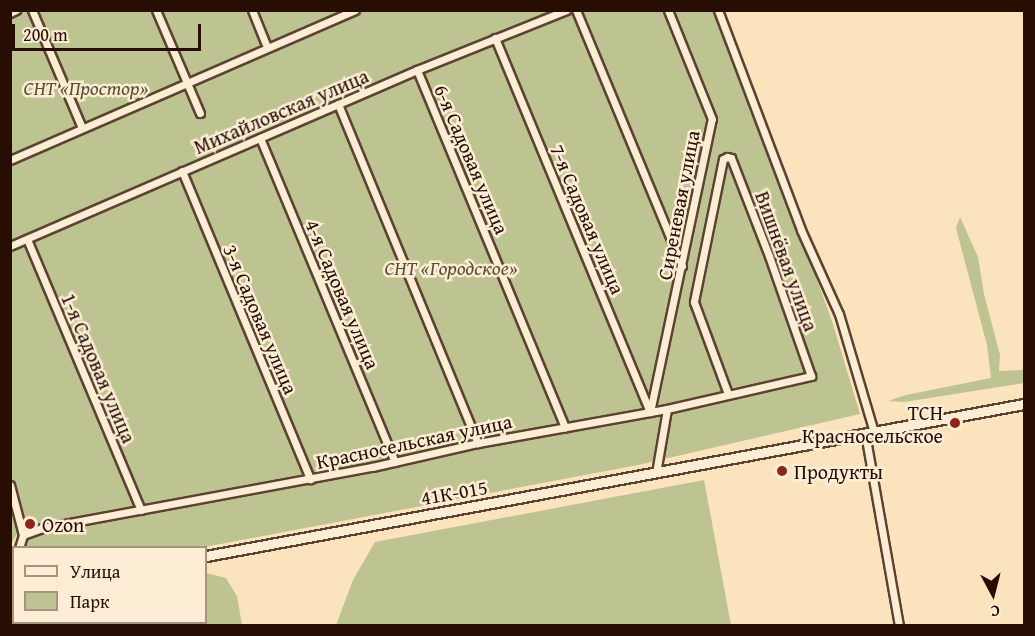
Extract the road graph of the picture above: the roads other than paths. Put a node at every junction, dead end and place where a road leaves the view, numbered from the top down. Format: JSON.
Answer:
{"nodes":[{"id":1,"x":16,"y":10,"type":"edge"},
{"id":2,"x":32,"y":10,"type":"edge"},
{"id":3,"x":156,"y":10,"type":"edge"},
{"id":4,"x":252,"y":10,"type":"edge"},
{"id":5,"x":355,"y":10,"type":"edge"},
{"id":6,"x":566,"y":10,"type":"edge"},
{"id":7,"x":576,"y":10,"type":"edge"},
{"id":8,"x":668,"y":10,"type":"edge"},
{"id":9,"x":718,"y":10,"type":"edge"},
{"id":10,"x":10,"y":13,"type":"edge"},
{"id":11,"x":495,"y":38,"type":"junction"},
{"id":12,"x":267,"y":47,"type":"junction"},
{"id":13,"x":417,"y":70,"type":"junction"},
{"id":14,"x":188,"y":81,"type":"junction"},
{"id":15,"x":338,"y":104,"type":"junction"},
{"id":16,"x":200,"y":113,"type":"dead end"},
{"id":17,"x":82,"y":128,"type":"junction"},
{"id":18,"x":260,"y":138,"type":"junction"},
{"id":19,"x":10,"y":160,"type":"edge"},
{"id":20,"x":182,"y":171,"type":"junction"},
{"id":21,"x":27,"y":239,"type":"junction"},
{"id":22,"x":10,"y":246,"type":"edge"},
{"id":23,"x":682,"y":267,"type":"junction"},
{"id":24,"x":811,"y":376,"type":"joint"},
{"id":25,"x":728,"y":394,"type":"junction"},
{"id":26,"x":1024,"y":404,"type":"edge"},
{"id":27,"x":667,"y":409,"type":"junction"},
{"id":28,"x":650,"y":412,"type":"junction"},
{"id":29,"x":566,"y":428,"type":"junction"},
{"id":30,"x":869,"y":433,"type":"junction"},
{"id":31,"x":478,"y":443,"type":"junction"},
{"id":32,"x":395,"y":462,"type":"junction"},
{"id":33,"x":656,"y":473,"type":"junction"},
{"id":34,"x":310,"y":479,"type":"junction"},
{"id":35,"x":10,"y":485,"type":"edge"},
{"id":36,"x":141,"y":510,"type":"junction"},
{"id":37,"x":23,"y":535,"type":"junction"},
{"id":38,"x":20,"y":546,"type":"edge"},
{"id":39,"x":207,"y":555,"type":"edge"},
{"id":40,"x":899,"y":626,"type":"edge"}],
"edges":[{"from":1,"to":10,"type":"street"},
{"from":2,"to":17,"type":"street"},
{"from":3,"to":14,"type":"street"},
{"from":4,"to":12,"type":"street"},
{"from":5,"to":12,"type":"street"},
{"from":6,"to":11,"type":"street","name":"Михайловская улица"},
{"from":7,"to":23,"type":"street"},
{"from":8,"to":23,"type":"street","name":"Сиреневая улица"},
{"from":9,"to":30,"type":"street"},
{"from":11,"to":13,"type":"street","name":"Михайловская улица"},
{"from":11,"to":28,"type":"street","name":"7-я Садовая улица"},
{"from":12,"to":14,"type":"street"},
{"from":13,"to":15,"type":"street","name":"Михайловская улица"},
{"from":13,"to":29,"type":"street","name":"6-я Садовая улица"},
{"from":14,"to":16,"type":"street"},
{"from":14,"to":17,"type":"street"},
{"from":15,"to":18,"type":"street","name":"Михайловская улица"},
{"from":15,"to":31,"type":"street"},
{"from":17,"to":19,"type":"street"},
{"from":18,"to":20,"type":"street","name":"Михайловская улица"},
{"from":18,"to":32,"type":"street","name":"4-я Садовая улица"},
{"from":20,"to":21,"type":"street","name":"Михайловская улица"},
{"from":20,"to":34,"type":"street","name":"3-я Садовая улица"},
{"from":21,"to":22,"type":"street","name":"Михайловская улица"},
{"from":21,"to":36,"type":"street","name":"1-я Садовая улица"},
{"from":23,"to":28,"type":"street","name":"Сиреневая улица"},
{"from":24,"to":25,"type":"street","name":"Красносельская улица"},
{"from":24,"to":25,"type":"street","name":"Вишнёвая улица"},
{"from":25,"to":27,"type":"street","name":"Красносельская улица"},
{"from":26,"to":30,"type":"main road","name":"41К-015"},
{"from":27,"to":28,"type":"street","name":"Красносельская улица"},
{"from":27,"to":33,"type":"street"},
{"from":28,"to":29,"type":"street","name":"Красносельская улица"},
{"from":29,"to":31,"type":"street","name":"Красносельская улица"},
{"from":30,"to":33,"type":"main road","name":"41К-015"},
{"from":30,"to":40,"type":"street"},
{"from":31,"to":32,"type":"street","name":"Красносельская улица"},
{"from":32,"to":34,"type":"street","name":"Красносельская улица"},
{"from":33,"to":39,"type":"main road","name":"41К-015"},
{"from":34,"to":36,"type":"street","name":"Красносельская улица"},
{"from":35,"to":37,"type":"street"},
{"from":36,"to":37,"type":"street","name":"Красносельская улица"},
{"from":37,"to":38,"type":"street"}]}
